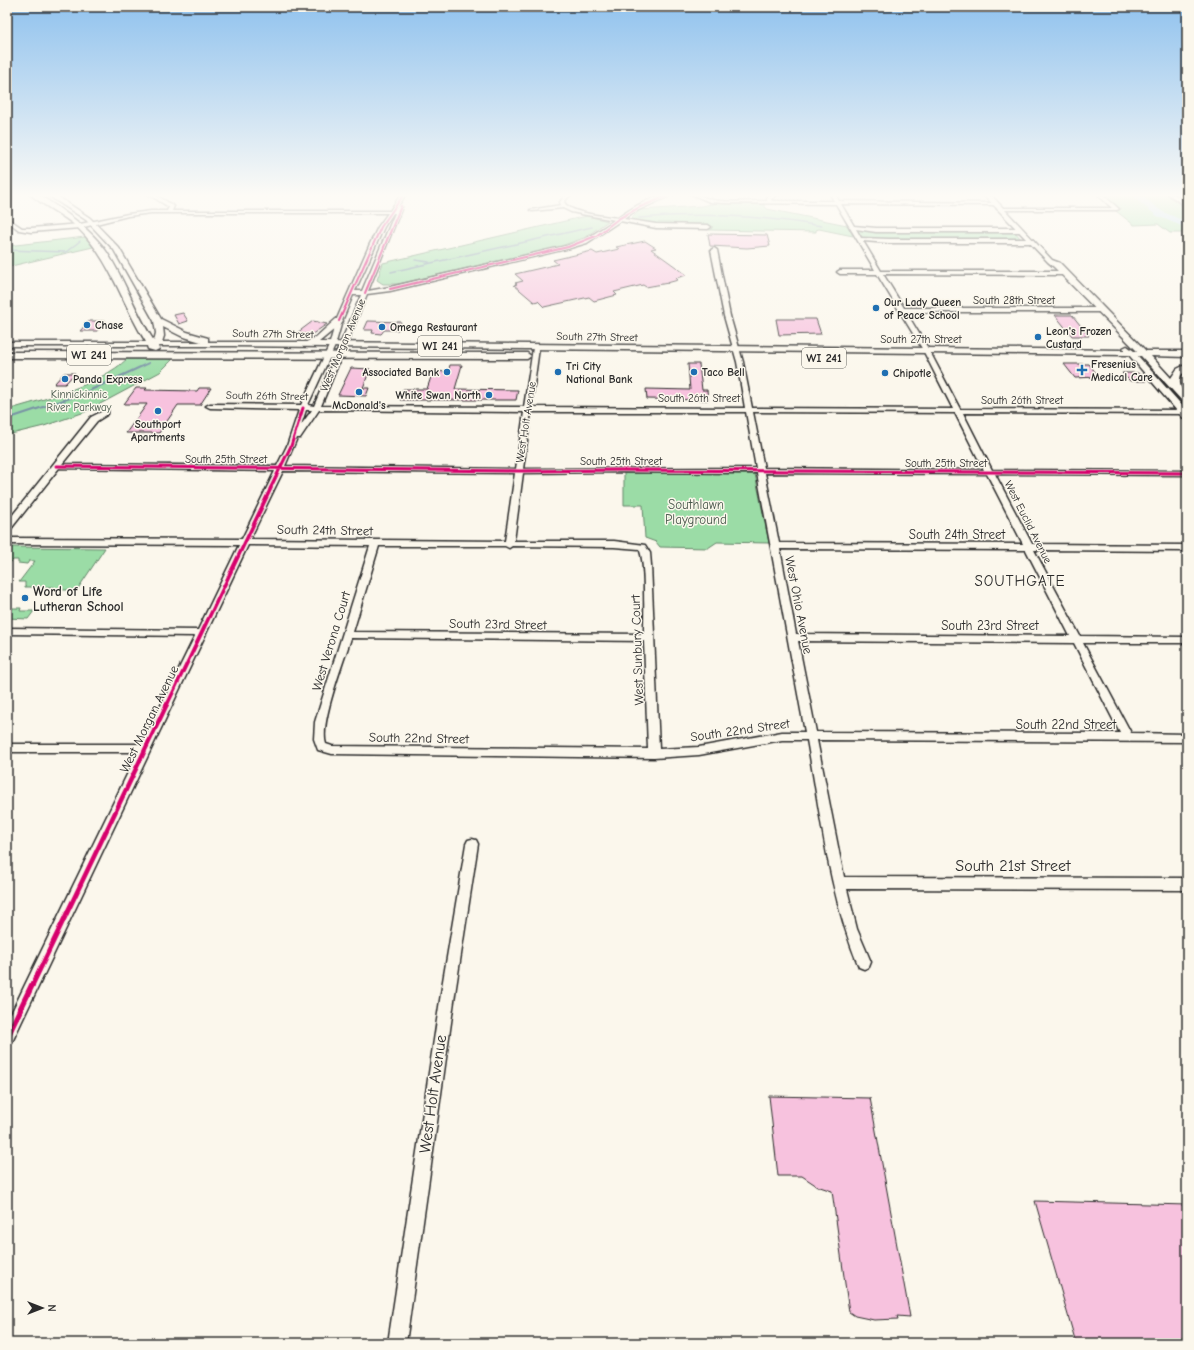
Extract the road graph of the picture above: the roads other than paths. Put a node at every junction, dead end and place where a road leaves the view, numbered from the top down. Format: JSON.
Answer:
{"nodes":[{"id":1,"x":106,"y":257,"type":"edge"},
{"id":2,"x":122,"y":257,"type":"edge"},
{"id":3,"x":368,"y":257,"type":"edge"},
{"id":4,"x":380,"y":257,"type":"edge"},
{"id":5,"x":525,"y":257,"type":"edge"},
{"id":6,"x":715,"y":257,"type":"edge"},
{"id":7,"x":870,"y":257,"type":"edge"},
{"id":8,"x":1046,"y":257,"type":"edge"},
{"id":9,"x":129,"y":268,"type":"junction"},
{"id":10,"x":840,"y":272,"type":"dead end"},
{"id":11,"x":879,"y":272,"type":"junction"},
{"id":12,"x":1062,"y":273,"type":"junction"},
{"id":13,"x":116,"y":275,"type":"junction"},
{"id":14,"x":371,"y":280,"type":"junction"},
{"id":15,"x":402,"y":286,"type":"junction"},
{"id":16,"x":390,"y":289,"type":"junction"},
{"id":17,"x":352,"y":293,"type":"junction"},
{"id":18,"x":365,"y":293,"type":"junction"},
{"id":19,"x":126,"y":296,"type":"junction"},
{"id":20,"x":147,"y":304,"type":"junction"},
{"id":21,"x":358,"y":310,"type":"junction"},
{"id":22,"x":902,"y":310,"type":"junction"},
{"id":23,"x":1091,"y":310,"type":"junction"},
{"id":24,"x":1102,"y":310,"type":"junction"},
{"id":25,"x":158,"y":321,"type":"junction"},
{"id":26,"x":339,"y":321,"type":"junction"},
{"id":27,"x":1106,"y":325,"type":"junction"},
{"id":28,"x":1117,"y":325,"type":"junction"},
{"id":29,"x":135,"y":329,"type":"junction"},
{"id":30,"x":115,"y":344,"type":"junction"},
{"id":31,"x":232,"y":344,"type":"junction"},
{"id":32,"x":7,"y":345,"type":"edge"},
{"id":33,"x":153,"y":345,"type":"junction"},
{"id":34,"x":307,"y":345,"type":"junction"},
{"id":35,"x":504,"y":347,"type":"junction"},
{"id":36,"x":609,"y":348,"type":"junction"},
{"id":37,"x":329,"y":350,"type":"junction"},
{"id":38,"x":926,"y":350,"type":"junction"},
{"id":39,"x":1019,"y":351,"type":"junction"},
{"id":40,"x":341,"y":352,"type":"junction"},
{"id":41,"x":538,"y":353,"type":"junction"},
{"id":42,"x":1187,"y":354,"type":"edge"},
{"id":43,"x":7,"y":355,"type":"edge"},
{"id":44,"x":33,"y":355,"type":"junction"},
{"id":45,"x":735,"y":355,"type":"junction"},
{"id":46,"x":172,"y":356,"type":"junction"},
{"id":47,"x":443,"y":356,"type":"junction"},
{"id":48,"x":1134,"y":356,"type":"junction"},
{"id":49,"x":1147,"y":356,"type":"junction"},
{"id":50,"x":598,"y":357,"type":"dead end"},
{"id":51,"x":687,"y":357,"type":"dead end"},
{"id":52,"x":930,"y":358,"type":"junction"},
{"id":53,"x":1025,"y":360,"type":"junction"},
{"id":54,"x":1187,"y":361,"type":"edge"},
{"id":55,"x":1187,"y":367,"type":"edge"},
{"id":56,"x":1177,"y":390,"type":"junction"},
{"id":57,"x":1187,"y":401,"type":"edge"},
{"id":58,"x":210,"y":406,"type":"dead end"},
{"id":59,"x":303,"y":408,"type":"junction"},
{"id":60,"x":317,"y":408,"type":"junction"},
{"id":61,"x":527,"y":409,"type":"junction"},
{"id":62,"x":748,"y":410,"type":"junction"},
{"id":63,"x":957,"y":411,"type":"junction"},
{"id":64,"x":105,"y":412,"type":"dead end"},
{"id":65,"x":1185,"y":413,"type":"edge"},
{"id":66,"x":291,"y":446,"type":"junction"},
{"id":67,"x":56,"y":466,"type":"junction"},
{"id":68,"x":280,"y":468,"type":"junction"},
{"id":69,"x":519,"y":471,"type":"junction"},
{"id":70,"x":760,"y":471,"type":"junction"},
{"id":71,"x":989,"y":472,"type":"junction"},
{"id":72,"x":1187,"y":473,"type":"edge"},
{"id":73,"x":7,"y":528,"type":"edge"},
{"id":74,"x":7,"y":541,"type":"edge"},
{"id":75,"x":245,"y":542,"type":"junction"},
{"id":76,"x":375,"y":544,"type":"junction"},
{"id":77,"x":509,"y":545,"type":"junction"},
{"id":78,"x":642,"y":546,"type":"joint"},
{"id":79,"x":774,"y":546,"type":"junction"},
{"id":80,"x":1027,"y":547,"type":"junction"},
{"id":81,"x":1187,"y":548,"type":"edge"},
{"id":82,"x":7,"y":632,"type":"edge"},
{"id":83,"x":201,"y":633,"type":"junction"},
{"id":84,"x":346,"y":635,"type":"junction"},
{"id":85,"x":792,"y":637,"type":"junction"},
{"id":86,"x":649,"y":638,"type":"junction"},
{"id":87,"x":1076,"y":639,"type":"junction"},
{"id":88,"x":1187,"y":640,"type":"edge"},
{"id":89,"x":810,"y":736,"type":"junction"},
{"id":90,"x":1128,"y":738,"type":"junction"},
{"id":91,"x":1187,"y":738,"type":"edge"},
{"id":92,"x":322,"y":747,"type":"joint"},
{"id":93,"x":7,"y":748,"type":"edge"},
{"id":94,"x":146,"y":748,"type":"junction"},
{"id":95,"x":654,"y":754,"type":"junction"},
{"id":96,"x":472,"y":844,"type":"dead end"},
{"id":97,"x":839,"y":883,"type":"junction"},
{"id":98,"x":1187,"y":884,"type":"edge"},
{"id":99,"x":864,"y":962,"type":"dead end"},
{"id":100,"x":7,"y":1037,"type":"edge"},
{"id":101,"x":397,"y":1343,"type":"edge"}],
"edges":[{"from":1,"to":13,"type":"main road"},
{"from":2,"to":9,"type":"main road"},
{"from":3,"to":17,"type":"street","name":"West Morgan Avenue"},
{"from":4,"to":14,"type":"street","name":"West Morgan Avenue"},
{"from":5,"to":15,"type":"street"},
{"from":6,"to":45,"type":"street","name":"West Ohio Avenue"},
{"from":7,"to":11,"type":"street","name":"West Euclid Avenue"},
{"from":8,"to":12,"type":"main road"},
{"from":9,"to":13,"type":"main road"},
{"from":9,"to":20,"type":"main road"},
{"from":10,"to":11,"type":"street"},
{"from":11,"to":12,"type":"street"},
{"from":11,"to":22,"type":"street","name":"West Euclid Avenue"},
{"from":12,"to":23,"type":"main road"},
{"from":12,"to":24,"type":"main road"},
{"from":13,"to":19,"type":"main road"},
{"from":14,"to":15,"type":"street"},
{"from":14,"to":18,"type":"street","name":"West Morgan Avenue"},
{"from":15,"to":16,"type":"street"},
{"from":16,"to":18,"type":"street"},
{"from":16,"to":21,"type":"street"},
{"from":17,"to":18,"type":"street"},
{"from":17,"to":26,"type":"street","name":"West Morgan Avenue"},
{"from":18,"to":21,"type":"street","name":"West Morgan Avenue"},
{"from":19,"to":20,"type":"main road"},
{"from":19,"to":29,"type":"main road"},
{"from":20,"to":25,"type":"main road"},
{"from":21,"to":40,"type":"street","name":"West Morgan Avenue"},
{"from":22,"to":23,"type":"street","name":"South 28th Street"},
{"from":22,"to":38,"type":"street","name":"West Euclid Avenue"},
{"from":23,"to":24,"type":"street","name":"South 28th Street"},
{"from":23,"to":27,"type":"main road"},
{"from":24,"to":28,"type":"main road"},
{"from":25,"to":31,"type":"main road"},
{"from":25,"to":33,"type":"main road"},
{"from":26,"to":34,"type":"main road"},
{"from":26,"to":37,"type":"street","name":"West Morgan Avenue"},
{"from":27,"to":28,"type":"main road"},
{"from":27,"to":48,"type":"main road"},
{"from":28,"to":49,"type":"main road"},
{"from":29,"to":30,"type":"main road"},
{"from":29,"to":33,"type":"main road"},
{"from":30,"to":32,"type":"main road","name":"South 27th Street","number":"WI 241"},
{"from":30,"to":33,"type":"main road","name":"South 27th Street","number":"WI 241"},
{"from":31,"to":33,"type":"main road","name":"South 27th Street","number":"WI 241"},
{"from":31,"to":34,"type":"main road","name":"South 27th Street","number":"WI 241"},
{"from":33,"to":44,"type":"main road"},
{"from":33,"to":46,"type":"main road"},
{"from":34,"to":37,"type":"main road","name":"South 27th Street","number":"WI 241"},
{"from":35,"to":40,"type":"main road","name":"South 27th Street","number":"WI 241"},
{"from":35,"to":41,"type":"main road","name":"South 27th Street","number":"WI 241"},
{"from":35,"to":47,"type":"main road"},
{"from":36,"to":41,"type":"main road","name":"South 27th Street","number":"WI 241"},
{"from":36,"to":45,"type":"main road","name":"South 27th Street","number":"WI 241"},
{"from":36,"to":50,"type":"main road"},
{"from":37,"to":40,"type":"main road","name":"South 27th Street","number":"WI 241"},
{"from":37,"to":46,"type":"main road","name":"South 27th Street","number":"WI 241"},
{"from":37,"to":59,"type":"street","name":"West Morgan Avenue"},
{"from":38,"to":39,"type":"main road","name":"South 27th Street","number":"WI 241"},
{"from":38,"to":45,"type":"main road","name":"South 27th Street","number":"WI 241"},
{"from":38,"to":52,"type":"street","name":"West Euclid Avenue"},
{"from":39,"to":48,"type":"main road","name":"South 27th Street","number":"WI 241"},
{"from":39,"to":53,"type":"main road"},
{"from":40,"to":47,"type":"main road","name":"South 27th Street","number":"WI 241"},
{"from":40,"to":60,"type":"street","name":"West Morgan Avenue"},
{"from":41,"to":47,"type":"main road","name":"South 27th Street","number":"WI 241"},
{"from":41,"to":61,"type":"street","name":"West Holt Avenue"},
{"from":42,"to":49,"type":"main road","name":"South 27th Street","number":"WI 241"},
{"from":43,"to":44,"type":"main road","name":"South 27th Street","number":"WI 241"},
{"from":44,"to":46,"type":"main road","name":"South 27th Street","number":"WI 241"},
{"from":45,"to":51,"type":"main road"},
{"from":45,"to":52,"type":"main road","name":"South 27th Street","number":"WI 241"},
{"from":45,"to":62,"type":"street","name":"West Ohio Avenue"},
{"from":48,"to":49,"type":"main road","name":"South 27th Street","number":"WI 241"},
{"from":48,"to":53,"type":"main road","name":"South 27th Street","number":"WI 241"},
{"from":48,"to":65,"type":"main road"},
{"from":49,"to":54,"type":"main road","name":"South 27th Street","number":"WI 241"},
{"from":49,"to":56,"type":"main road"},
{"from":52,"to":53,"type":"main road","name":"South 27th Street","number":"WI 241"},
{"from":52,"to":63,"type":"street","name":"West Euclid Avenue"},
{"from":55,"to":56,"type":"main road"},
{"from":56,"to":57,"type":"main road"},
{"from":58,"to":59,"type":"street","name":"South 26th Street"},
{"from":59,"to":60,"type":"street","name":"South 26th Street"},
{"from":59,"to":66,"type":"street","name":"West Morgan Avenue"},
{"from":60,"to":61,"type":"street","name":"South 26th Street"},
{"from":60,"to":66,"type":"street","name":"West Morgan Avenue"},
{"from":61,"to":62,"type":"street","name":"South 26th Street"},
{"from":61,"to":69,"type":"street","name":"West Holt Avenue"},
{"from":62,"to":63,"type":"street","name":"South 26th Street"},
{"from":62,"to":70,"type":"street","name":"West Ohio Avenue"},
{"from":63,"to":65,"type":"street","name":"South 26th Street"},
{"from":63,"to":71,"type":"street","name":"West Euclid Avenue"},
{"from":64,"to":67,"type":"street"},
{"from":66,"to":68,"type":"street","name":"West Morgan Avenue"},
{"from":67,"to":68,"type":"street","name":"South 25th Street"},
{"from":67,"to":73,"type":"street"},
{"from":68,"to":69,"type":"street","name":"South 25th Street"},
{"from":68,"to":75,"type":"street","name":"West Morgan Avenue"},
{"from":69,"to":70,"type":"street","name":"South 25th Street"},
{"from":69,"to":77,"type":"street","name":"West Holt Avenue"},
{"from":70,"to":71,"type":"street","name":"South 25th Street"},
{"from":70,"to":79,"type":"street","name":"West Ohio Avenue"},
{"from":71,"to":72,"type":"street","name":"South 25th Street"},
{"from":71,"to":80,"type":"street","name":"West Euclid Avenue"},
{"from":74,"to":75,"type":"street","name":"South 24th Street"},
{"from":75,"to":76,"type":"street","name":"South 24th Street"},
{"from":75,"to":83,"type":"street","name":"West Morgan Avenue"},
{"from":76,"to":77,"type":"street","name":"South 24th Street"},
{"from":76,"to":84,"type":"street","name":"West Verona Court"},
{"from":77,"to":78,"type":"street","name":"South 24th Street"},
{"from":78,"to":86,"type":"street","name":"West Sunbury Court"},
{"from":79,"to":80,"type":"street","name":"South 24th Street"},
{"from":79,"to":85,"type":"street","name":"West Ohio Avenue"},
{"from":80,"to":81,"type":"street","name":"South 24th Street"},
{"from":80,"to":87,"type":"street","name":"West Euclid Avenue"},
{"from":82,"to":83,"type":"street"},
{"from":83,"to":94,"type":"street","name":"West Morgan Avenue"},
{"from":84,"to":86,"type":"street","name":"South 23rd Street"},
{"from":84,"to":92,"type":"street","name":"West Verona Court"},
{"from":85,"to":87,"type":"street","name":"South 23rd Street"},
{"from":85,"to":89,"type":"street","name":"West Ohio Avenue"},
{"from":86,"to":95,"type":"street","name":"West Sunbury Court"},
{"from":87,"to":88,"type":"street","name":"South 23rd Street"},
{"from":87,"to":90,"type":"street","name":"West Euclid Avenue"},
{"from":89,"to":90,"type":"street","name":"South 22nd Street"},
{"from":89,"to":95,"type":"street","name":"South 22nd Street"},
{"from":89,"to":97,"type":"street","name":"West Ohio Avenue"},
{"from":90,"to":91,"type":"street","name":"South 22nd Street"},
{"from":92,"to":95,"type":"street","name":"South 22nd Street"},
{"from":93,"to":94,"type":"street"},
{"from":94,"to":100,"type":"street","name":"West Morgan Avenue"},
{"from":96,"to":101,"type":"street","name":"West Holt Avenue"},
{"from":97,"to":98,"type":"street","name":"South 21st Street"},
{"from":97,"to":99,"type":"street","name":"West Ohio Avenue"}]}
